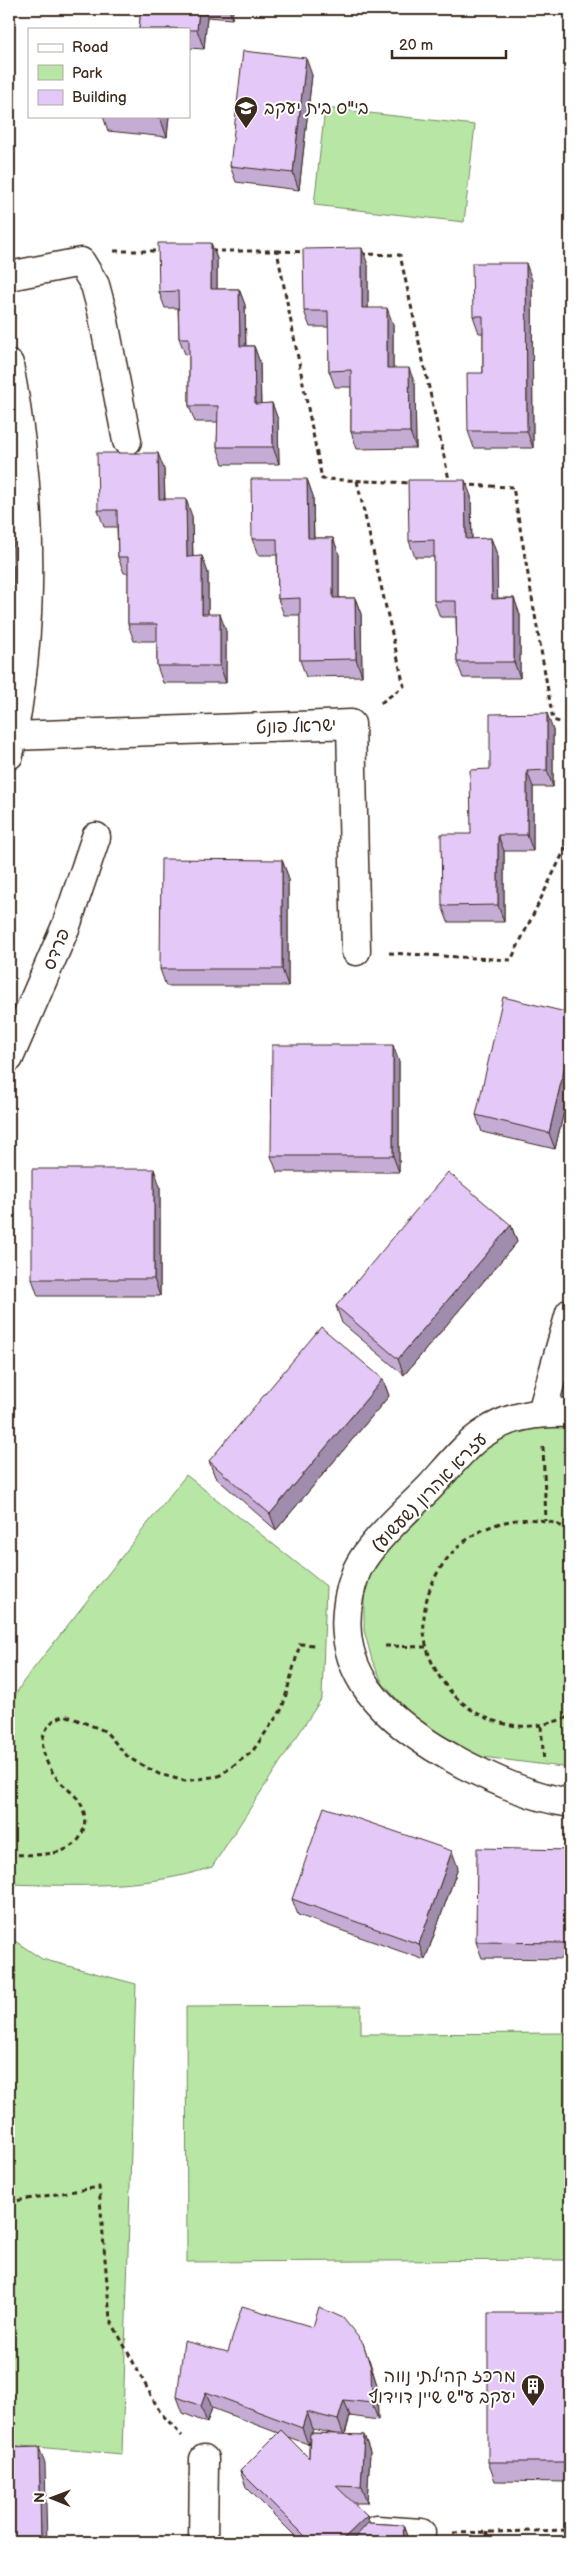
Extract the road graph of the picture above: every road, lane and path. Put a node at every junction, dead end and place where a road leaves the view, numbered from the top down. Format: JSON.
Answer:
{"nodes":[{"id":1,"x":170,"y":251,"type":"edge"},
{"id":2,"x":209,"y":251,"type":"edge"},
{"id":3,"x":277,"y":251,"type":"junction"},
{"id":4,"x":315,"y":252,"type":"edge"},
{"id":5,"x":353,"y":253,"type":"edge"},
{"id":6,"x":81,"y":262,"type":"junction"},
{"id":7,"x":9,"y":276,"type":"edge"},
{"id":8,"x":9,"y":364,"type":"edge"},
{"id":9,"x":127,"y":441,"type":"dead end"},
{"id":10,"x":358,"y":481,"type":"junction"},
{"id":11,"x":413,"y":483,"type":"edge"},
{"id":12,"x":441,"y":484,"type":"edge"},
{"id":13,"x":450,"y":484,"type":"junction"},
{"id":14,"x":351,"y":724,"type":"junction"},
{"id":15,"x":570,"y":725,"type":"edge"},
{"id":16,"x":11,"y":746,"type":"edge"},
{"id":17,"x":96,"y":837,"type":"dead end"},
{"id":18,"x":570,"y":839,"type":"edge"},
{"id":19,"x":356,"y":951,"type":"joint"},
{"id":20,"x":9,"y":1058,"type":"edge"},
{"id":21,"x":570,"y":1313,"type":"edge"},
{"id":22,"x":542,"y":1412,"type":"junction"},
{"id":23,"x":570,"y":1412,"type":"edge"},
{"id":24,"x":546,"y":1521,"type":"junction"},
{"id":25,"x":570,"y":1530,"type":"edge"},
{"id":26,"x":347,"y":1646,"type":"junction"},
{"id":27,"x":426,"y":1647,"type":"junction"},
{"id":28,"x":570,"y":1717,"type":"edge"},
{"id":29,"x":570,"y":1803,"type":"edge"},
{"id":30,"x":9,"y":1855,"type":"edge"},
{"id":31,"x":9,"y":2202,"type":"edge"},
{"id":32,"x":204,"y":2459,"type":"joint"},
{"id":33,"x":570,"y":2530,"type":"edge"},
{"id":34,"x":487,"y":2532,"type":"junction"},
{"id":35,"x":422,"y":2533,"type":"joint"},
{"id":36,"x":203,"y":2542,"type":"edge"},
{"id":37,"x":365,"y":2542,"type":"edge"},
{"id":38,"x":487,"y":2542,"type":"edge"}],
"edges":[{"from":1,"to":6,"type":"path"},
{"from":2,"to":3,"type":"path"},
{"from":3,"to":4,"type":"path"},
{"from":3,"to":10,"type":"path"},
{"from":5,"to":13,"type":"path"},
{"from":6,"to":7,"type":"street"},
{"from":6,"to":9,"type":"street"},
{"from":8,"to":16,"type":"street"},
{"from":10,"to":11,"type":"path"},
{"from":10,"to":14,"type":"path"},
{"from":12,"to":13,"type":"path"},
{"from":13,"to":15,"type":"path"},
{"from":14,"to":16,"type":"street","name":"ישראל פונט"},
{"from":14,"to":19,"type":"street","name":"ישראל פונט"},
{"from":17,"to":20,"type":"street","name":"פרדס"},
{"from":18,"to":19,"type":"path"},
{"from":21,"to":22,"type":"street"},
{"from":22,"to":23,"type":"street","name":"עזרא אהרון (שעשוע)"},
{"from":22,"to":24,"type":"path"},
{"from":22,"to":26,"type":"street","name":"עזרא אהרון (שעשוע)"},
{"from":24,"to":25,"type":"path"},
{"from":24,"to":27,"type":"path"},
{"from":26,"to":27,"type":"path"},
{"from":26,"to":29,"type":"street","name":"עזרא אהרון (שעשוע)"},
{"from":26,"to":30,"type":"path"},
{"from":27,"to":28,"type":"path"},
{"from":31,"to":32,"type":"path"},
{"from":32,"to":36,"type":"street"},
{"from":33,"to":34,"type":"path"},
{"from":34,"to":35,"type":"path"},
{"from":34,"to":38,"type":"path"},
{"from":35,"to":37,"type":"street"}]}
